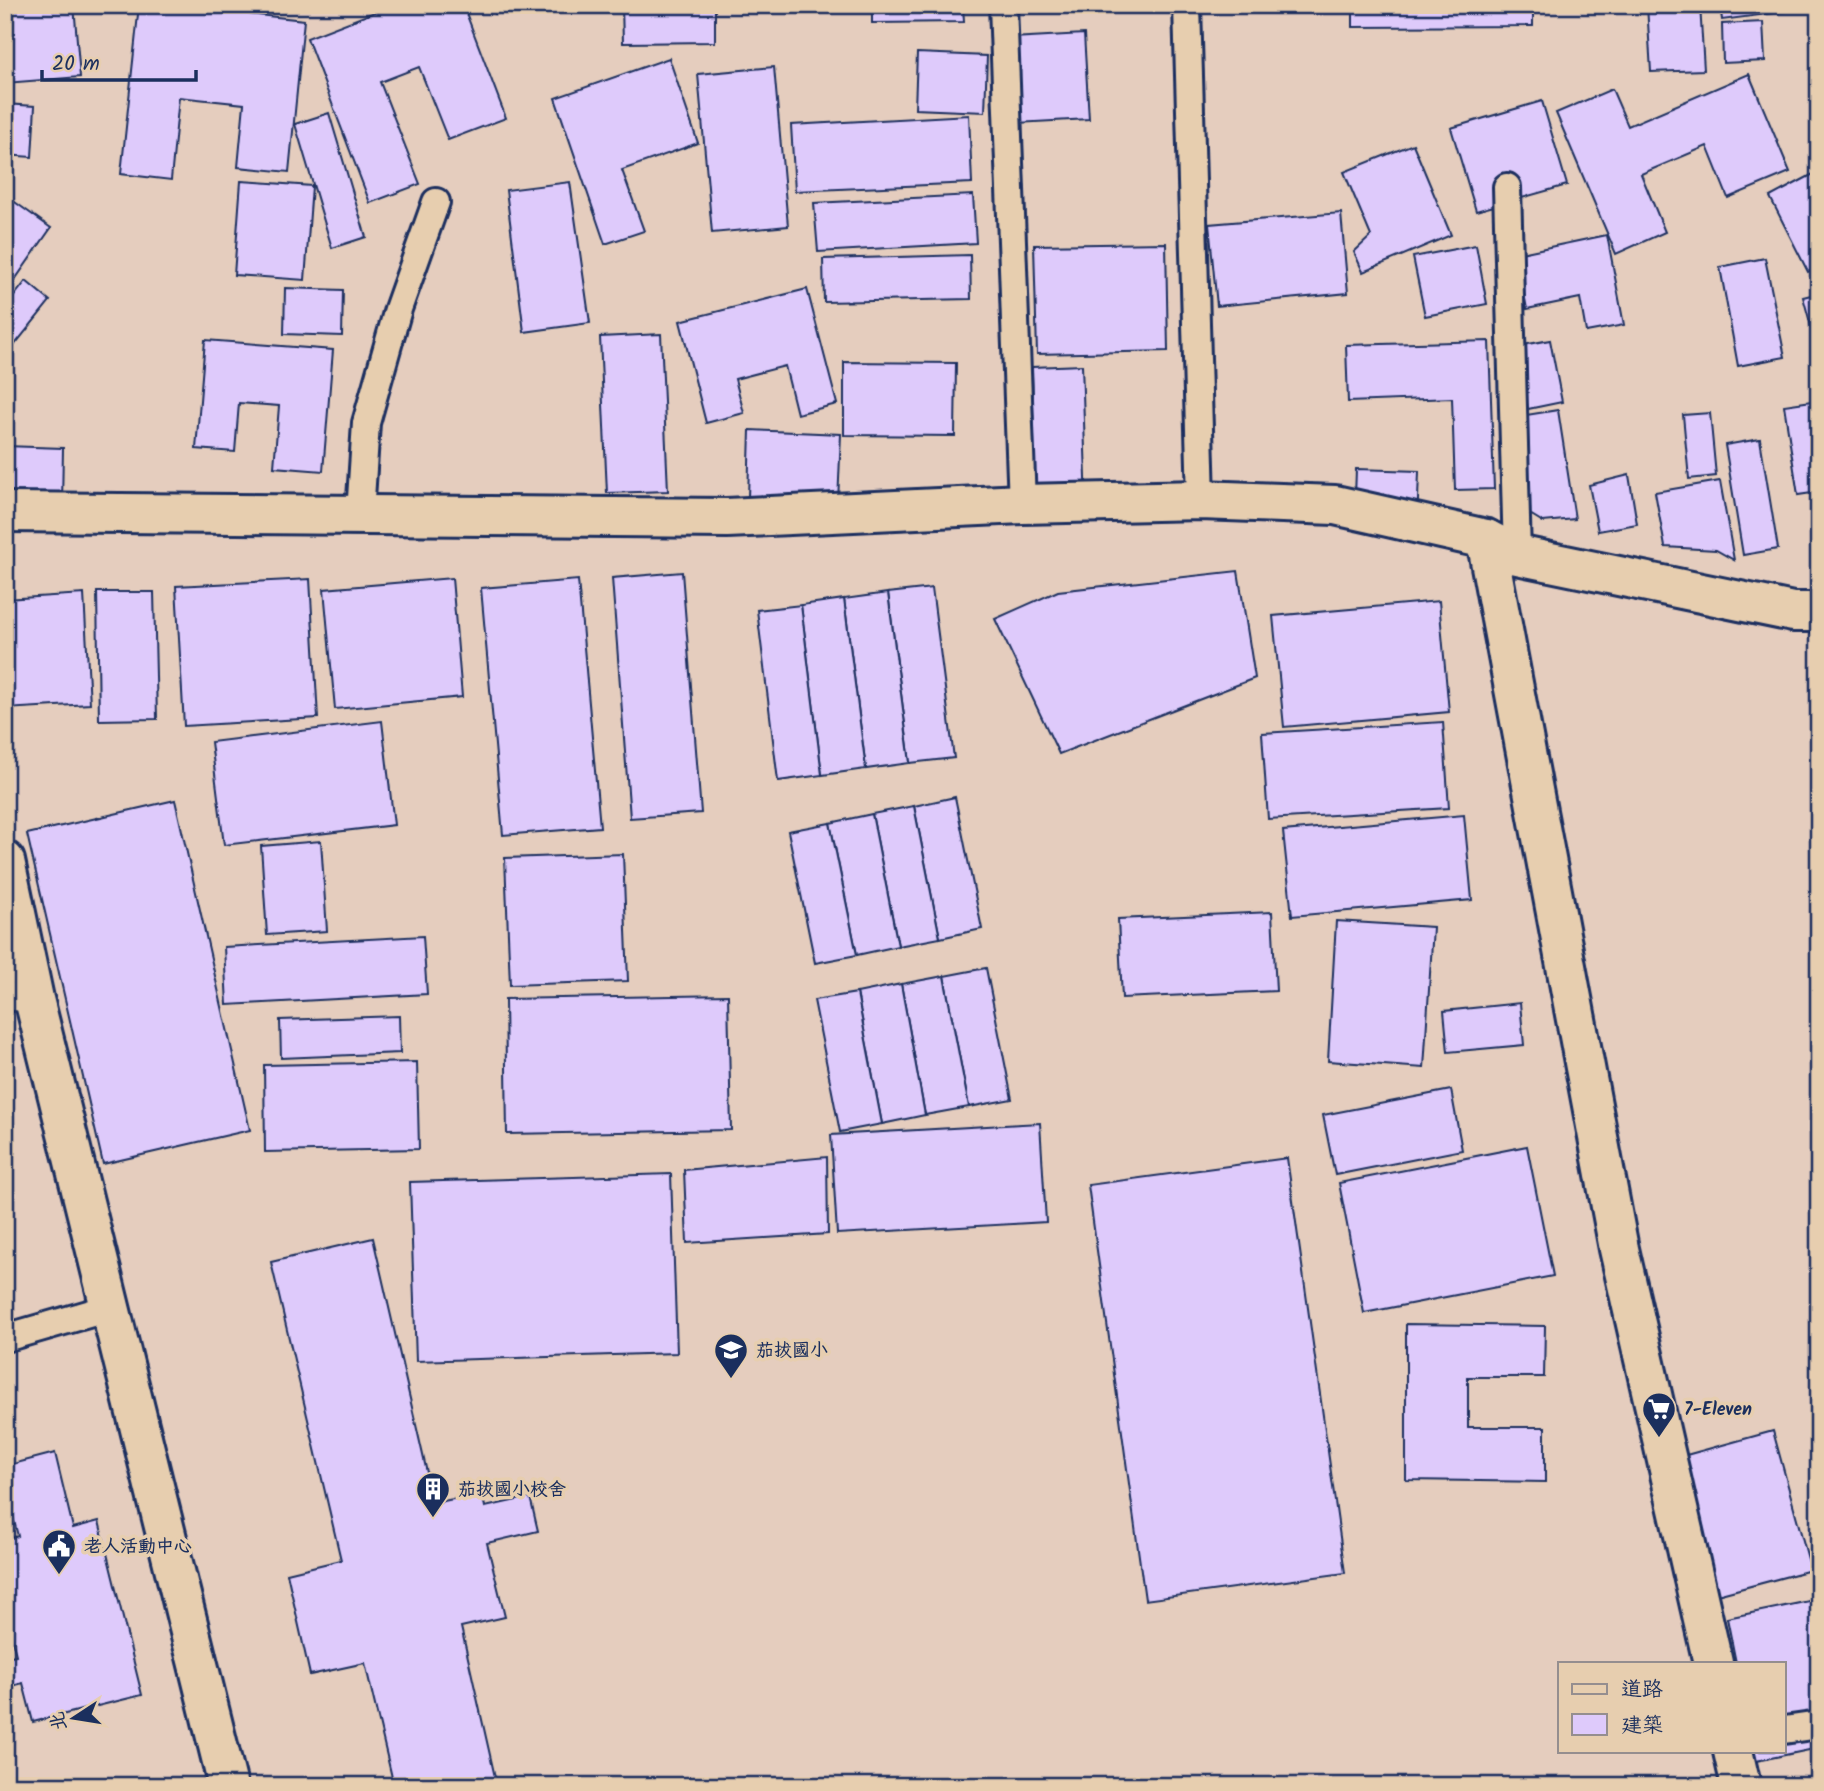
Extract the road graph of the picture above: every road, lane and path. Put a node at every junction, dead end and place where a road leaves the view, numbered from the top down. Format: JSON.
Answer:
{"nodes":[{"id":1,"x":1003,"y":5,"type":"edge"},
{"id":2,"x":1187,"y":5,"type":"edge"},
{"id":3,"x":1507,"y":187,"type":"dead end"},
{"id":4,"x":436,"y":202,"type":"dead end"},
{"id":5,"x":1201,"y":500,"type":"junction"},
{"id":6,"x":1022,"y":504,"type":"junction"},
{"id":7,"x":5,"y":512,"type":"edge"},
{"id":8,"x":360,"y":514,"type":"junction"},
{"id":9,"x":1502,"y":547,"type":"junction"},
{"id":10,"x":1819,"y":612,"type":"edge"},
{"id":11,"x":5,"y":861,"type":"edge"},
{"id":12,"x":20,"y":998,"type":"edge"},
{"id":13,"x":109,"y":1308,"type":"junction"},
{"id":14,"x":5,"y":1338,"type":"edge"},
{"id":15,"x":1713,"y":1662,"type":"edge"},
{"id":16,"x":1819,"y":1725,"type":"edge"},
{"id":17,"x":1786,"y":1730,"type":"edge"},
{"id":18,"x":1733,"y":1752,"type":"edge"},
{"id":19,"x":228,"y":1786,"type":"edge"},
{"id":20,"x":1741,"y":1786,"type":"edge"}],
"edges":[{"from":1,"to":6,"type":"lane"},
{"from":2,"to":5,"type":"lane"},
{"from":3,"to":9,"type":"lane"},
{"from":4,"to":8,"type":"lane"},
{"from":5,"to":6,"type":"street"},
{"from":5,"to":9,"type":"street"},
{"from":6,"to":8,"type":"street"},
{"from":7,"to":8,"type":"street"},
{"from":9,"to":10,"type":"street"},
{"from":9,"to":15,"type":"street"},
{"from":11,"to":12,"type":"street"},
{"from":12,"to":13,"type":"street"},
{"from":13,"to":14,"type":"lane"},
{"from":13,"to":19,"type":"street"},
{"from":16,"to":17,"type":"lane"},
{"from":18,"to":20,"type":"street"}]}
